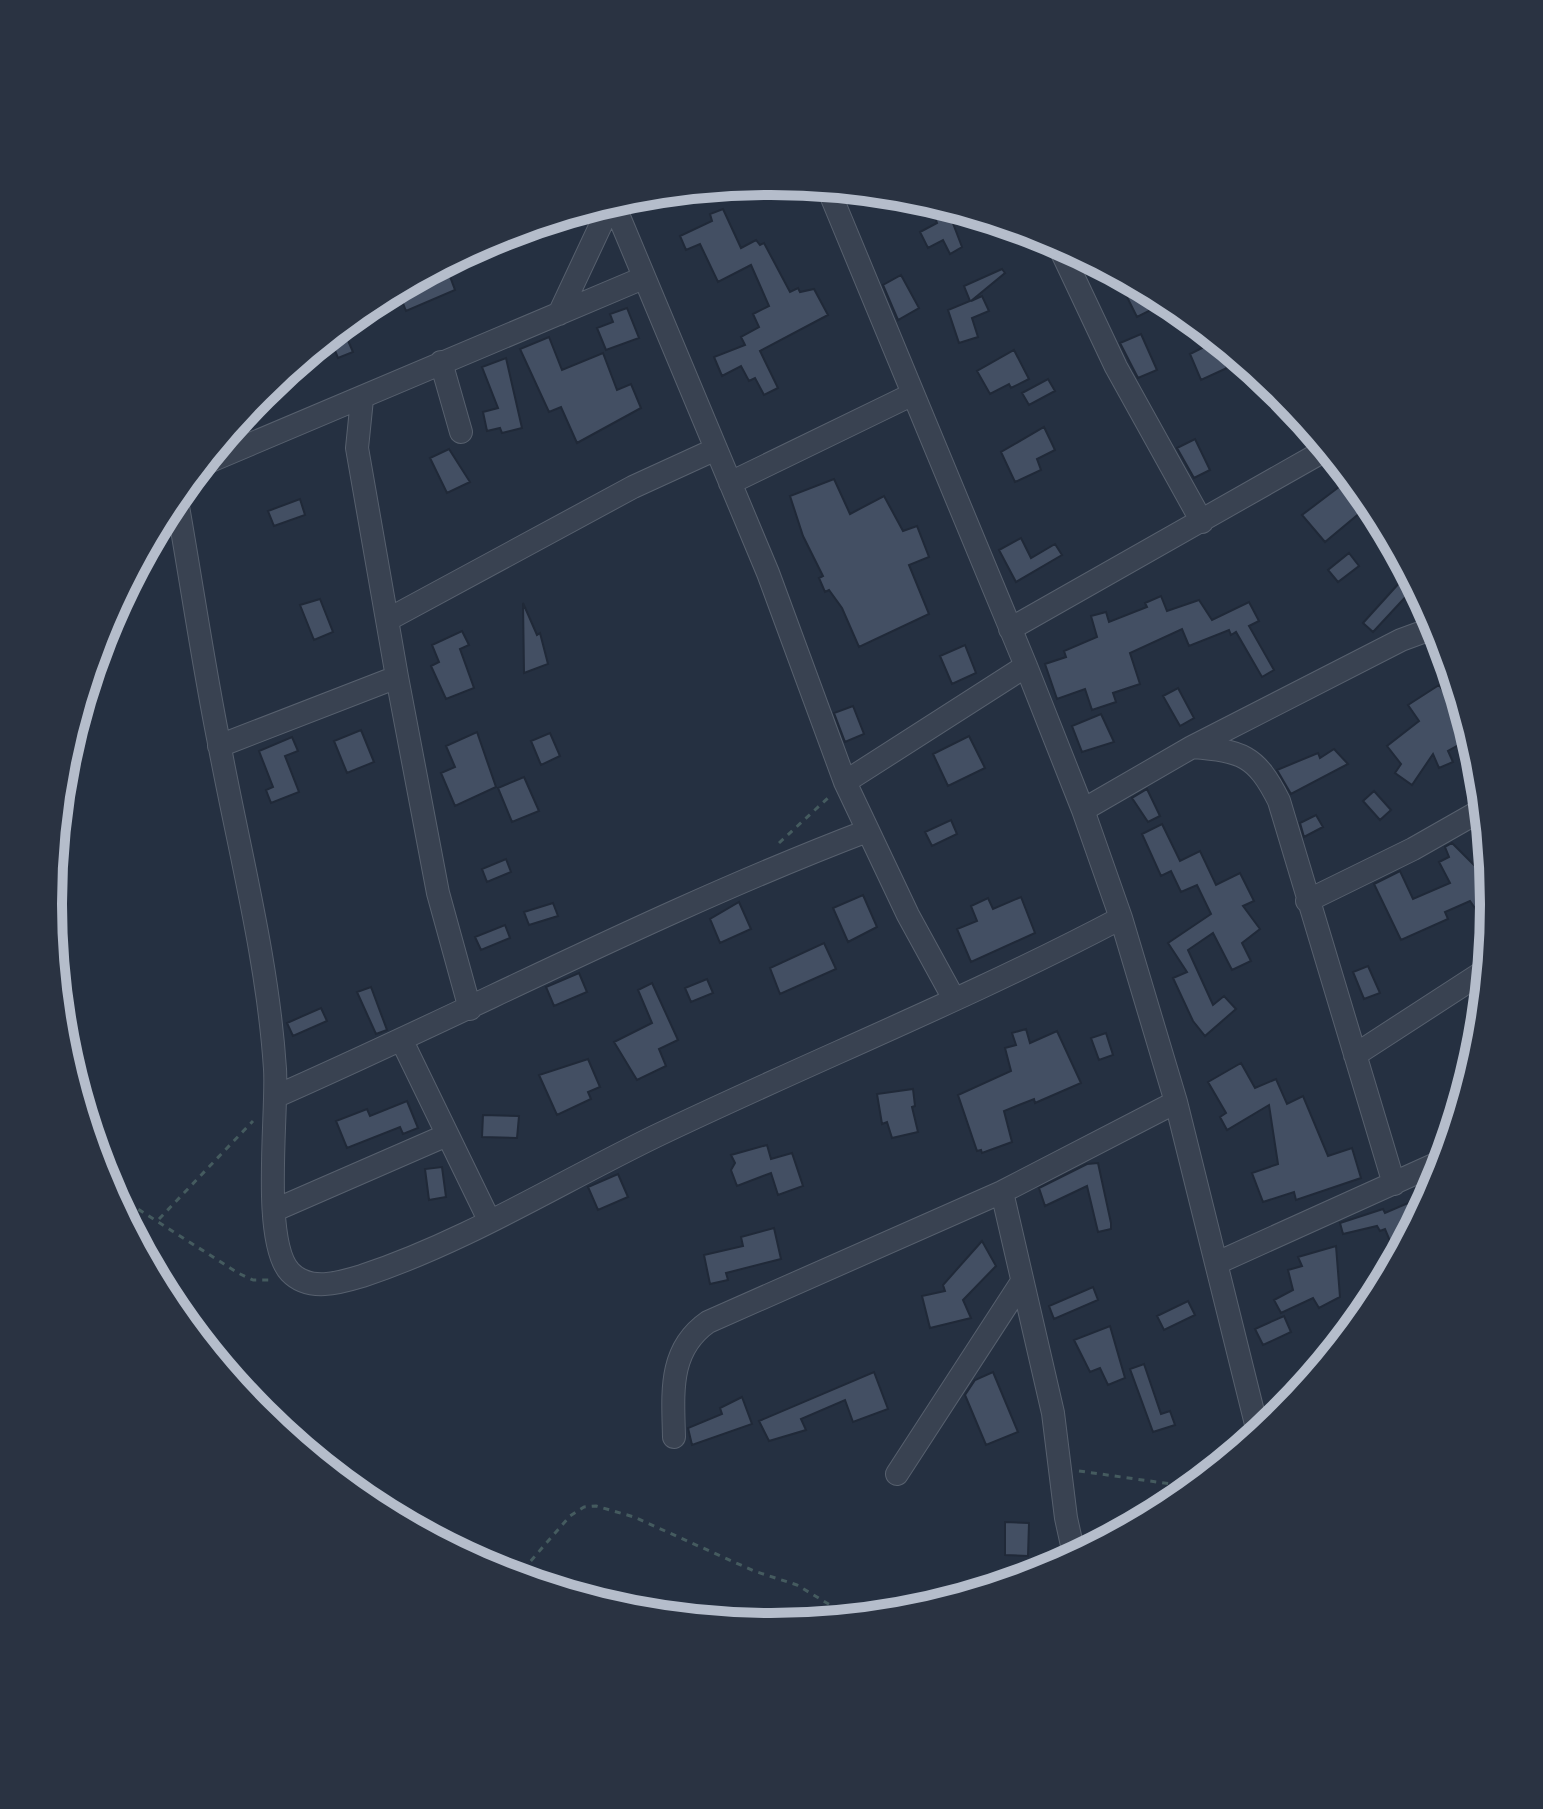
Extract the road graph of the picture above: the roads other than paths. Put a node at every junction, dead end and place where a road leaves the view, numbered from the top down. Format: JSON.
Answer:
{"nodes":[{"id":1,"x":832,"y":198,"type":"edge"},
{"id":2,"x":617,"y":213,"type":"edge"},
{"id":3,"x":605,"y":215,"type":"edge"},
{"id":4,"x":1065,"y":259,"type":"edge"},
{"id":5,"x":643,"y":278,"type":"junction"},
{"id":6,"x":559,"y":314,"type":"junction"},
{"id":7,"x":441,"y":362,"type":"junction"},
{"id":8,"x":911,"y":395,"type":"junction"},
{"id":9,"x":362,"y":399,"type":"junction"},
{"id":10,"x":321,"y":417,"type":"junction"},
{"id":11,"x":461,"y":432,"type":"dead end"},
{"id":12,"x":357,"y":448,"type":"junction"},
{"id":13,"x":716,"y":449,"type":"junction"},
{"id":14,"x":1319,"y":454,"type":"edge"},
{"id":15,"x":222,"y":456,"type":"edge"},
{"id":16,"x":730,"y":483,"type":"junction"},
{"id":17,"x":179,"y":514,"type":"edge"},
{"id":18,"x":1202,"y":522,"type":"junction"},
{"id":19,"x":389,"y":619,"type":"junction"},
{"id":20,"x":1010,"y":629,"type":"junction"},
{"id":21,"x":1426,"y":631,"type":"edge"},
{"id":22,"x":1026,"y":666,"type":"junction"},
{"id":23,"x":397,"y":677,"type":"junction"},
{"id":24,"x":219,"y":746,"type":"junction"},
{"id":25,"x":1192,"y":747,"type":"junction"},
{"id":26,"x":845,"y":782,"type":"junction"},
{"id":27,"x":1083,"y":810,"type":"junction"},
{"id":28,"x":1475,"y":814,"type":"edge"},
{"id":29,"x":867,"y":831,"type":"junction"},
{"id":30,"x":1307,"y":901,"type":"junction"},
{"id":31,"x":1121,"y":918,"type":"junction"},
{"id":32,"x":1477,"y":976,"type":"edge"},
{"id":33,"x":954,"y":999,"type":"junction"},
{"id":34,"x":470,"y":1009,"type":"junction"},
{"id":35,"x":402,"y":1041,"type":"junction"},
{"id":36,"x":1355,"y":1055,"type":"junction"},
{"id":37,"x":276,"y":1090,"type":"junction"},
{"id":38,"x":1176,"y":1102,"type":"junction"},
{"id":39,"x":447,"y":1135,"type":"junction"},
{"id":40,"x":1430,"y":1167,"type":"edge"},
{"id":41,"x":1394,"y":1184,"type":"junction"},
{"id":42,"x":1002,"y":1192,"type":"junction"},
{"id":43,"x":275,"y":1210,"type":"junction"},
{"id":44,"x":489,"y":1220,"type":"junction"},
{"id":45,"x":1217,"y":1263,"type":"junction"},
{"id":46,"x":1021,"y":1283,"type":"junction"},
{"id":47,"x":1256,"y":1422,"type":"edge"},
{"id":48,"x":674,"y":1437,"type":"dead end"},
{"id":49,"x":897,"y":1474,"type":"dead end"},
{"id":50,"x":1073,"y":1546,"type":"edge"}],
"edges":[{"from":1,"to":8,"type":"street"},
{"from":2,"to":5,"type":"street"},
{"from":3,"to":6,"type":"street"},
{"from":4,"to":18,"type":"street"},
{"from":5,"to":6,"type":"street"},
{"from":5,"to":13,"type":"street"},
{"from":6,"to":7,"type":"street"},
{"from":7,"to":9,"type":"street"},
{"from":7,"to":11,"type":"street"},
{"from":8,"to":16,"type":"street"},
{"from":8,"to":20,"type":"street"},
{"from":9,"to":10,"type":"street"},
{"from":9,"to":12,"type":"street"},
{"from":10,"to":12,"type":"street"},
{"from":10,"to":15,"type":"street"},
{"from":12,"to":19,"type":"street"},
{"from":13,"to":16,"type":"street"},
{"from":13,"to":19,"type":"street"},
{"from":14,"to":18,"type":"street"},
{"from":16,"to":26,"type":"street"},
{"from":17,"to":24,"type":"street"},
{"from":18,"to":20,"type":"street"},
{"from":19,"to":23,"type":"street"},
{"from":20,"to":22,"type":"street"},
{"from":21,"to":25,"type":"street"},
{"from":22,"to":26,"type":"street"},
{"from":22,"to":27,"type":"street"},
{"from":23,"to":24,"type":"street"},
{"from":23,"to":34,"type":"street"},
{"from":24,"to":37,"type":"street"},
{"from":25,"to":27,"type":"street"},
{"from":25,"to":30,"type":"street"},
{"from":26,"to":29,"type":"street"},
{"from":27,"to":31,"type":"street"},
{"from":28,"to":30,"type":"street"},
{"from":29,"to":33,"type":"street"},
{"from":29,"to":34,"type":"street"},
{"from":30,"to":36,"type":"street"},
{"from":31,"to":33,"type":"street"},
{"from":31,"to":38,"type":"street"},
{"from":32,"to":36,"type":"street"},
{"from":33,"to":44,"type":"street"},
{"from":34,"to":35,"type":"street"},
{"from":35,"to":37,"type":"street"},
{"from":35,"to":39,"type":"street"},
{"from":36,"to":41,"type":"street"},
{"from":37,"to":43,"type":"street"},
{"from":38,"to":42,"type":"street"},
{"from":38,"to":45,"type":"street"},
{"from":39,"to":43,"type":"street"},
{"from":39,"to":44,"type":"street"},
{"from":40,"to":41,"type":"street"},
{"from":41,"to":45,"type":"street"},
{"from":42,"to":46,"type":"street"},
{"from":42,"to":48,"type":"street"},
{"from":43,"to":44,"type":"street"},
{"from":45,"to":47,"type":"street"},
{"from":46,"to":49,"type":"street"},
{"from":46,"to":50,"type":"street"}]}
